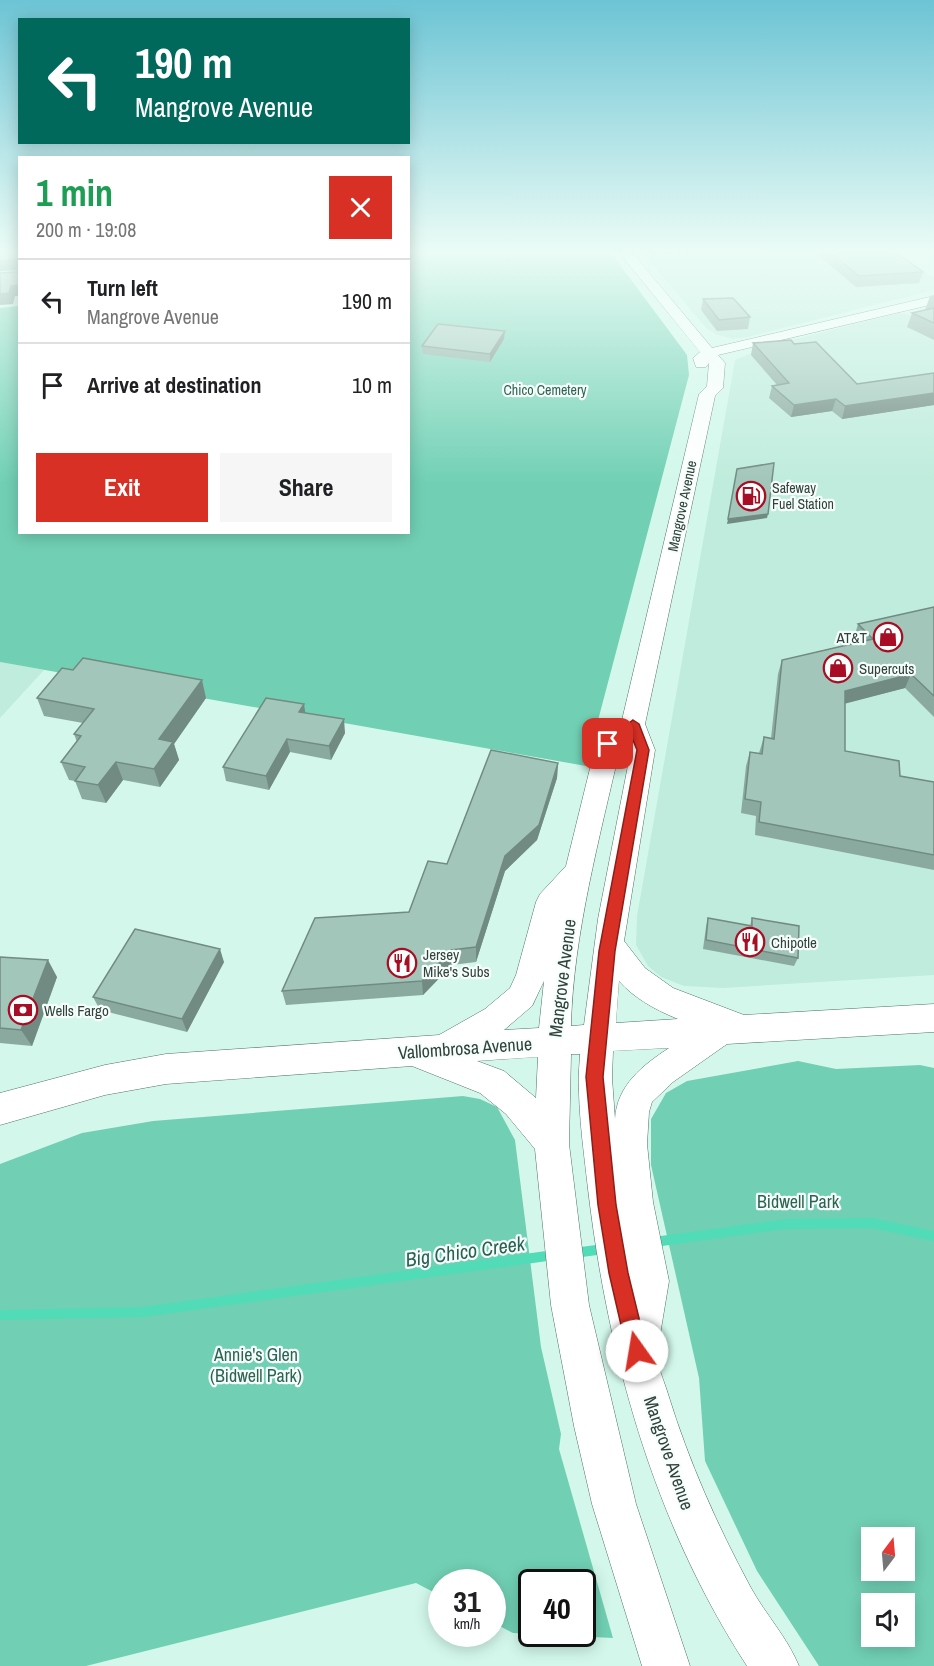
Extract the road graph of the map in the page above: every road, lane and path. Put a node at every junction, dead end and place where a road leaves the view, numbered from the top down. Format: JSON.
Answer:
{"nodes":[{"id":1,"x":819,"y":328,"type":"edge"},
{"id":2,"x":688,"y":330,"type":"joint"},
{"id":3,"x":756,"y":342,"type":"junction"},
{"id":4,"x":708,"y":353,"type":"junction"},
{"id":5,"x":633,"y":724,"type":"junction"},
{"id":6,"x":578,"y":871,"type":"junction"},
{"id":7,"x":609,"y":943,"type":"junction"},
{"id":8,"x":934,"y":1018,"type":"edge"},
{"id":9,"x":733,"y":1030,"type":"junction"},
{"id":10,"x":598,"y":1038,"type":"junction"},
{"id":11,"x":554,"y":1041,"type":"junction"},
{"id":12,"x":428,"y":1050,"type":"junction"},
{"id":13,"x":0,"y":1109,"type":"edge"},
{"id":14,"x":552,"y":1144,"type":"junction"},
{"id":15,"x":621,"y":1203,"type":"junction"},
{"id":16,"x":666,"y":1666,"type":"edge"},
{"id":17,"x":775,"y":1666,"type":"edge"}],
"edges":[{"from":1,"to":3,"type":"street"},
{"from":2,"to":3,"type":"street"},
{"from":2,"to":4,"type":"street","name":"Mangrove Avenue"},
{"from":3,"to":4,"type":"street"},
{"from":4,"to":5,"type":"street","name":"Mangrove Avenue"},
{"from":5,"to":6,"type":"street","name":"Mangrove Avenue"},
{"from":5,"to":7,"type":"street","name":"Mangrove Avenue"},
{"from":6,"to":11,"type":"street","name":"Mangrove Avenue"},
{"from":6,"to":12,"type":"street"},
{"from":7,"to":9,"type":"street"},
{"from":7,"to":10,"type":"street","name":"Mangrove Avenue"},
{"from":8,"to":9,"type":"street","name":"Vallombrosa Avenue"},
{"from":9,"to":10,"type":"street","name":"Vallombrosa Avenue"},
{"from":9,"to":15,"type":"street"},
{"from":10,"to":11,"type":"street","name":"Vallombrosa Avenue"},
{"from":10,"to":15,"type":"street","name":"Mangrove Avenue"},
{"from":11,"to":12,"type":"street","name":"Vallombrosa Avenue"},
{"from":11,"to":14,"type":"street","name":"Mangrove Avenue"},
{"from":12,"to":13,"type":"street","name":"Vallombrosa Avenue"},
{"from":12,"to":14,"type":"street"},
{"from":14,"to":16,"type":"street","name":"Mangrove Avenue"},
{"from":15,"to":17,"type":"street","name":"Mangrove Avenue"}]}
